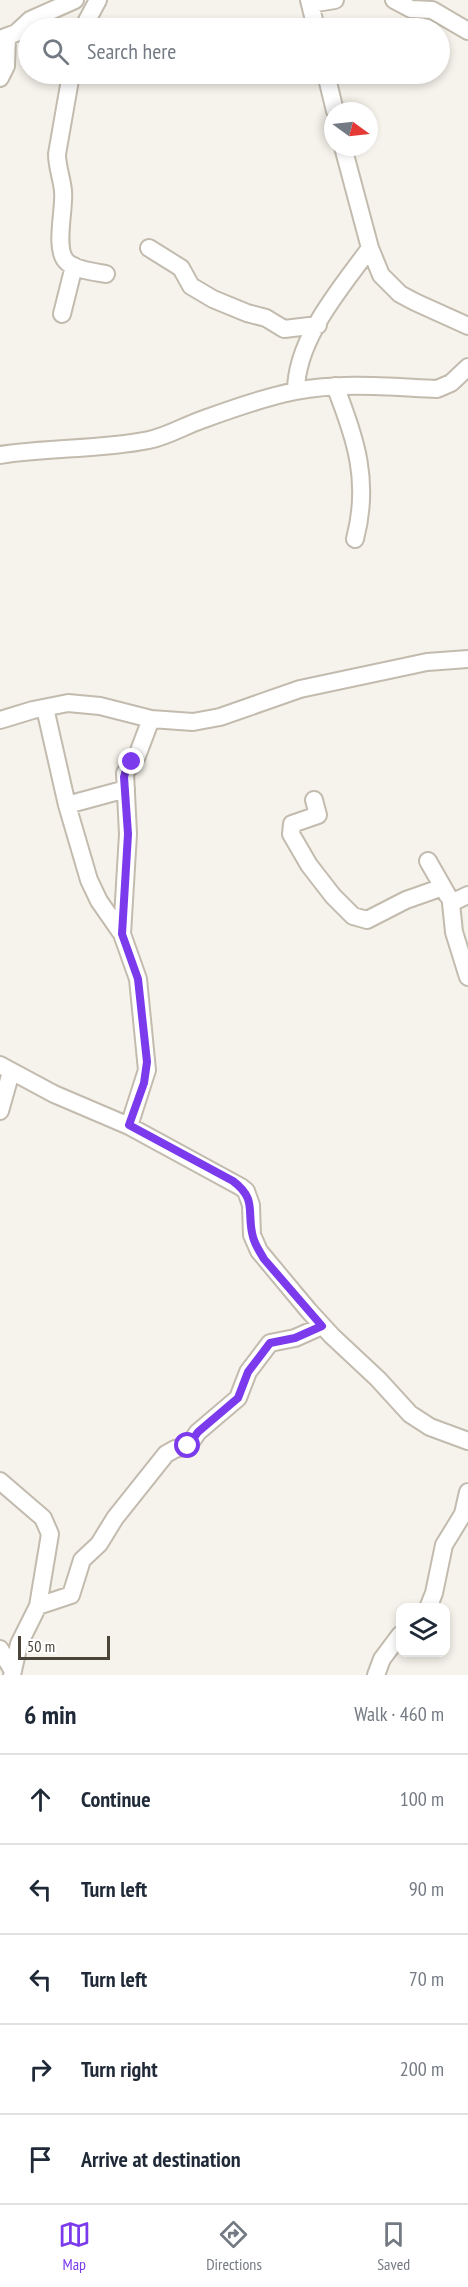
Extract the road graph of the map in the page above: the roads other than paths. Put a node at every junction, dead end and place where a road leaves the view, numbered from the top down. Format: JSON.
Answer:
{"nodes":[{"id":1,"x":75,"y":0,"type":"edge"},
{"id":2,"x":98,"y":0,"type":"edge"},
{"id":3,"x":335,"y":0,"type":"edge"},
{"id":4,"x":394,"y":0,"type":"edge"},
{"id":5,"x":310,"y":2,"type":"edge"},
{"id":6,"x":34,"y":18,"type":"edge"},
{"id":7,"x":88,"y":18,"type":"edge"},
{"id":8,"x":314,"y":18,"type":"edge"},
{"id":9,"x":446,"y":18,"type":"edge"},
{"id":10,"x":450,"y":20,"type":"edge"},
{"id":11,"x":468,"y":31,"type":"edge"},
{"id":12,"x":18,"y":32,"type":"edge"},
{"id":13,"x":4,"y":38,"type":"edge"},
{"id":14,"x":0,"y":78,"type":"edge"},
{"id":15,"x":68,"y":84,"type":"edge"},
{"id":16,"x":328,"y":84,"type":"edge"},
{"id":17,"x":333,"y":102,"type":"edge"},
{"id":18,"x":345,"y":156,"type":"edge"},
{"id":19,"x":149,"y":248,"type":"dead end"},
{"id":20,"x":370,"y":248,"type":"junction"},
{"id":21,"x":74,"y":266,"type":"junction"},
{"id":22,"x":106,"y":274,"type":"dead end"},
{"id":23,"x":62,"y":314,"type":"dead end"},
{"id":24,"x":318,"y":325,"type":"junction"},
{"id":25,"x":468,"y":326,"type":"edge"},
{"id":26,"x":468,"y":367,"type":"edge"},
{"id":27,"x":335,"y":386,"type":"junction"},
{"id":28,"x":296,"y":391,"type":"junction"},
{"id":29,"x":0,"y":455,"type":"edge"},
{"id":30,"x":355,"y":539,"type":"dead end"},
{"id":31,"x":468,"y":659,"type":"edge"},
{"id":32,"x":45,"y":708,"type":"junction"},
{"id":33,"x":151,"y":719,"type":"junction"},
{"id":34,"x":0,"y":720,"type":"edge"},
{"id":35,"x":126,"y":789,"type":"junction"},
{"id":36,"x":314,"y":800,"type":"dead end"},
{"id":37,"x":67,"y":805,"type":"junction"},
{"id":38,"x":428,"y":861,"type":"dead end"},
{"id":39,"x":447,"y":895,"type":"junction"},
{"id":40,"x":468,"y":895,"type":"edge"},
{"id":41,"x":122,"y":934,"type":"junction"},
{"id":42,"x":468,"y":977,"type":"edge"},
{"id":43,"x":6,"y":1068,"type":"edge"},
{"id":44,"x":0,"y":1111,"type":"edge"},
{"id":45,"x":129,"y":1125,"type":"junction"},
{"id":46,"x":322,"y":1326,"type":"junction"},
{"id":47,"x":468,"y":1441,"type":"edge"},
{"id":48,"x":0,"y":1481,"type":"edge"},
{"id":49,"x":468,"y":1492,"type":"edge"},
{"id":50,"x":430,"y":1603,"type":"edge"},
{"id":51,"x":38,"y":1606,"type":"junction"},
{"id":52,"x":396,"y":1640,"type":"edge"},
{"id":53,"x":0,"y":1649,"type":"edge"},
{"id":54,"x":12,"y":1673,"type":"edge"},
{"id":55,"x":376,"y":1675,"type":"edge"}],
"edges":[{"from":1,"to":6,"type":"street"},
{"from":2,"to":7,"type":"street"},
{"from":3,"to":5,"type":"street"},
{"from":4,"to":9,"type":"street"},
{"from":5,"to":8,"type":"street"},
{"from":10,"to":11,"type":"street"},
{"from":12,"to":13,"type":"street"},
{"from":13,"to":14,"type":"street"},
{"from":15,"to":21,"type":"street"},
{"from":16,"to":17,"type":"street"},
{"from":18,"to":20,"type":"street"},
{"from":19,"to":24,"type":"street"},
{"from":20,"to":24,"type":"street"},
{"from":20,"to":25,"type":"street"},
{"from":21,"to":22,"type":"street"},
{"from":21,"to":23,"type":"street"},
{"from":24,"to":28,"type":"street"},
{"from":26,"to":27,"type":"street"},
{"from":27,"to":28,"type":"street"},
{"from":27,"to":30,"type":"street"},
{"from":28,"to":29,"type":"street"},
{"from":31,"to":33,"type":"street"},
{"from":32,"to":33,"type":"street"},
{"from":32,"to":34,"type":"street"},
{"from":32,"to":37,"type":"street"},
{"from":33,"to":35,"type":"street"},
{"from":35,"to":37,"type":"street"},
{"from":35,"to":41,"type":"street"},
{"from":36,"to":39,"type":"street"},
{"from":37,"to":41,"type":"street"},
{"from":38,"to":39,"type":"street"},
{"from":39,"to":40,"type":"street"},
{"from":39,"to":42,"type":"street"},
{"from":41,"to":45,"type":"street"},
{"from":43,"to":44,"type":"street"},
{"from":43,"to":45,"type":"street"},
{"from":45,"to":46,"type":"street"},
{"from":46,"to":47,"type":"street"},
{"from":46,"to":51,"type":"street"},
{"from":48,"to":51,"type":"street"},
{"from":49,"to":50,"type":"street"},
{"from":51,"to":54,"type":"street"},
{"from":52,"to":55,"type":"street"},
{"from":53,"to":54,"type":"street"}]}
